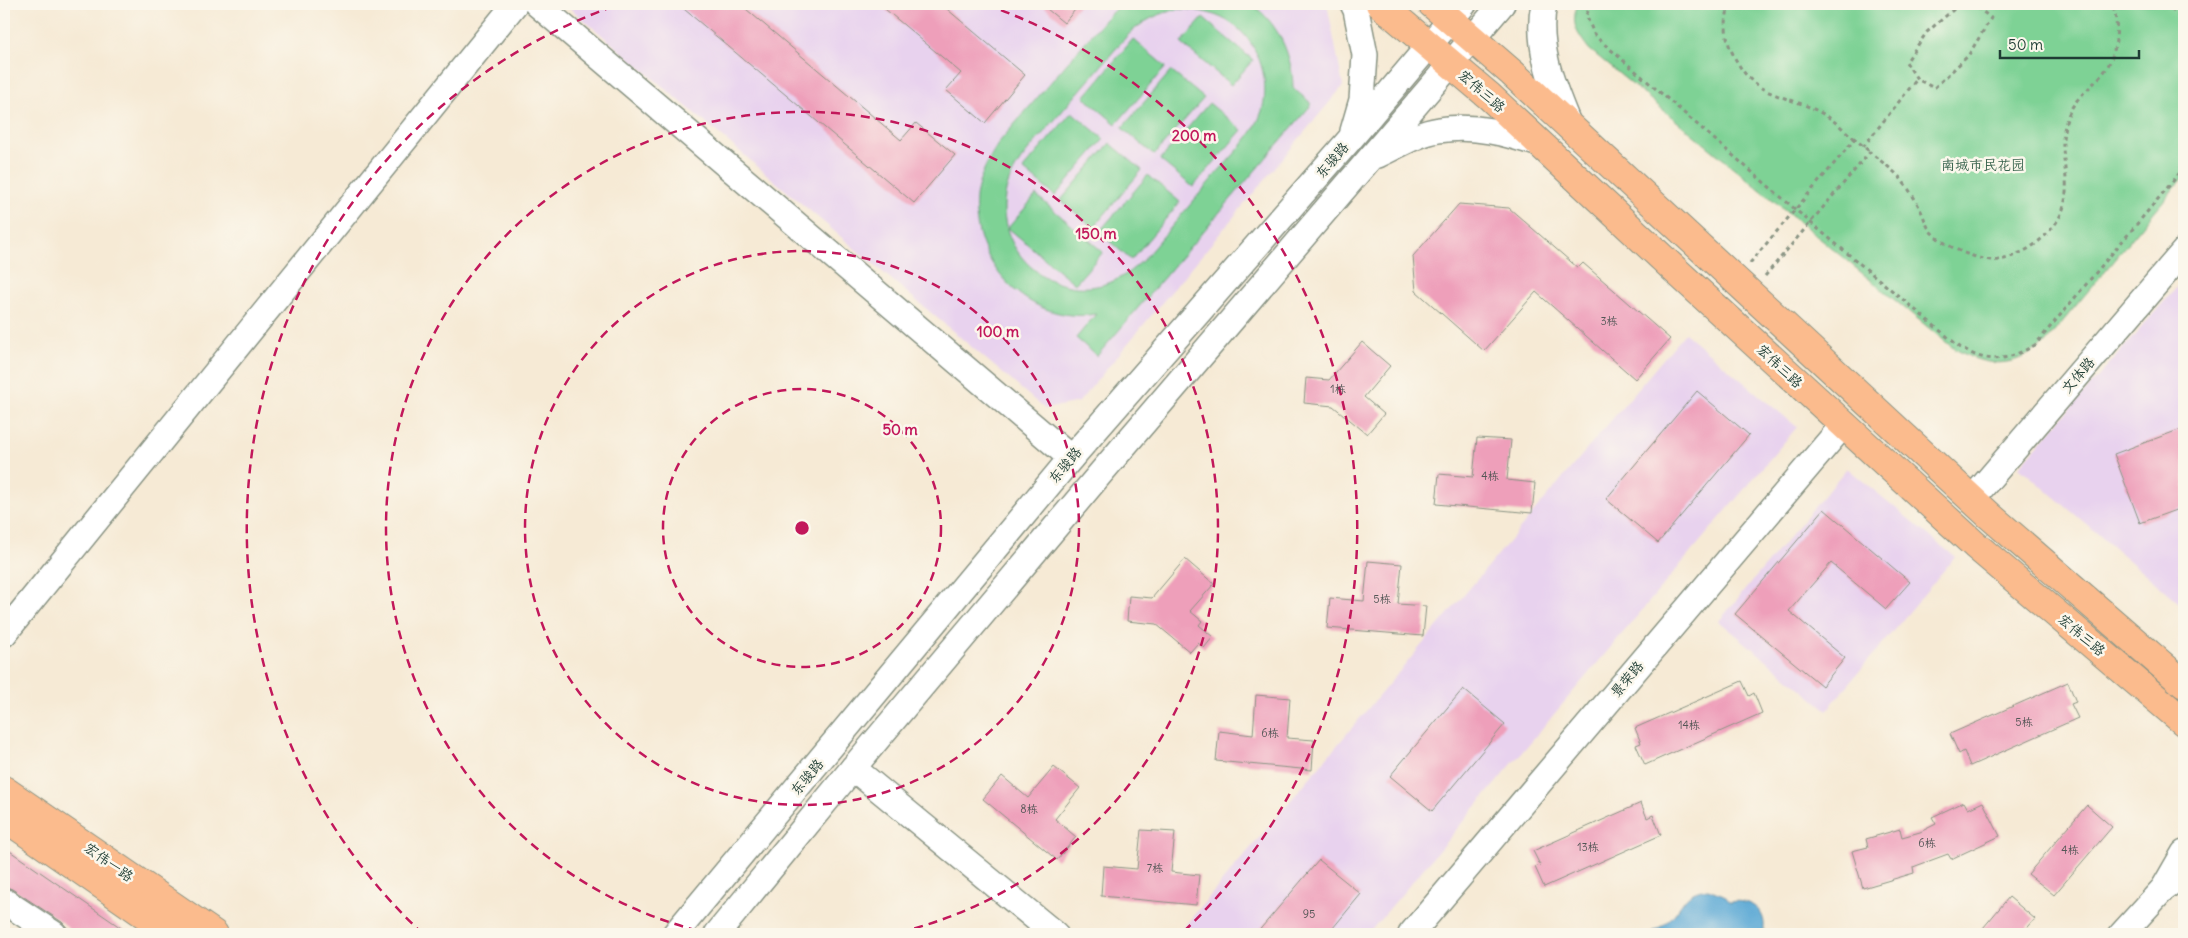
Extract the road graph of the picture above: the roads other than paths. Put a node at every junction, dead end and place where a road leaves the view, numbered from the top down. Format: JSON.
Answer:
{"nodes":[{"id":1,"x":516,"y":4,"type":"edge"},
{"id":2,"x":537,"y":4,"type":"edge"},
{"id":3,"x":1353,"y":4,"type":"edge"},
{"id":4,"x":1380,"y":4,"type":"edge"},
{"id":5,"x":1502,"y":4,"type":"edge"},
{"id":6,"x":1544,"y":4,"type":"edge"},
{"id":7,"x":1449,"y":9,"type":"edge"},
{"id":8,"x":1472,"y":39,"type":"junction"},
{"id":9,"x":1429,"y":45,"type":"junction"},
{"id":10,"x":1451,"y":64,"type":"junction"},
{"id":11,"x":1570,"y":128,"type":"junction"},
{"id":12,"x":1352,"y":137,"type":"junction"},
{"id":13,"x":1542,"y":145,"type":"junction"},
{"id":14,"x":1371,"y":159,"type":"junction"},
{"id":15,"x":2184,"y":251,"type":"edge"},
{"id":16,"x":1844,"y":424,"type":"junction"},
{"id":17,"x":1071,"y":458,"type":"junction"},
{"id":18,"x":1972,"y":499,"type":"junction"},
{"id":19,"x":4,"y":634,"type":"edge"},
{"id":20,"x":2184,"y":684,"type":"edge"},
{"id":21,"x":2184,"y":722,"type":"edge"},
{"id":22,"x":853,"y":768,"type":"junction"},
{"id":23,"x":4,"y":790,"type":"edge"},
{"id":24,"x":4,"y":817,"type":"edge"},
{"id":25,"x":2184,"y":852,"type":"edge"},
{"id":26,"x":2184,"y":874,"type":"edge"},
{"id":27,"x":2164,"y":888,"type":"junction"},
{"id":28,"x":4,"y":901,"type":"edge"},
{"id":29,"x":54,"y":934,"type":"edge"},
{"id":30,"x":173,"y":934,"type":"edge"},
{"id":31,"x":214,"y":934,"type":"edge"},
{"id":32,"x":675,"y":934,"type":"edge"},
{"id":33,"x":717,"y":934,"type":"edge"},
{"id":34,"x":1055,"y":934,"type":"edge"},
{"id":35,"x":1411,"y":934,"type":"edge"},
{"id":36,"x":2122,"y":934,"type":"edge"}],
"edges":[{"from":1,"to":19,"type":"street"},
{"from":2,"to":17,"type":"street"},
{"from":3,"to":12,"type":"street"},
{"from":4,"to":9,"type":"main road","name":"宏伟三路"},
{"from":5,"to":8,"type":"street","name":"东骏路"},
{"from":6,"to":11,"type":"street"},
{"from":7,"to":8,"type":"main road"},
{"from":7,"to":9,"type":"street","name":"东骏路"},
{"from":8,"to":10,"type":"street","name":"东骏路"},
{"from":8,"to":11,"type":"main road"},
{"from":9,"to":10,"type":"main road","name":"宏伟三路"},
{"from":9,"to":12,"type":"street","name":"东骏路"},
{"from":10,"to":13,"type":"main road","name":"宏伟三路"},
{"from":10,"to":14,"type":"street","name":"东骏路"},
{"from":11,"to":18,"type":"main road"},
{"from":12,"to":17,"type":"street","name":"东骏路"},
{"from":13,"to":14,"type":"street"},
{"from":13,"to":16,"type":"main road","name":"宏伟三路"},
{"from":14,"to":22,"type":"street","name":"东骏路"},
{"from":15,"to":18,"type":"street","name":"文体路"},
{"from":16,"to":21,"type":"main road","name":"宏伟三路"},
{"from":16,"to":35,"type":"street","name":"景荣路"},
{"from":17,"to":32,"type":"street","name":"东骏路"},
{"from":18,"to":20,"type":"main road"},
{"from":22,"to":33,"type":"street","name":"东骏路"},
{"from":22,"to":34,"type":"street"},
{"from":23,"to":31,"type":"main road","name":"宏伟一路"},
{"from":24,"to":30,"type":"main road","name":"宏伟一路"},
{"from":25,"to":27,"type":"street"},
{"from":26,"to":27,"type":"street"},
{"from":27,"to":36,"type":"street"},
{"from":28,"to":29,"type":"street"}]}
